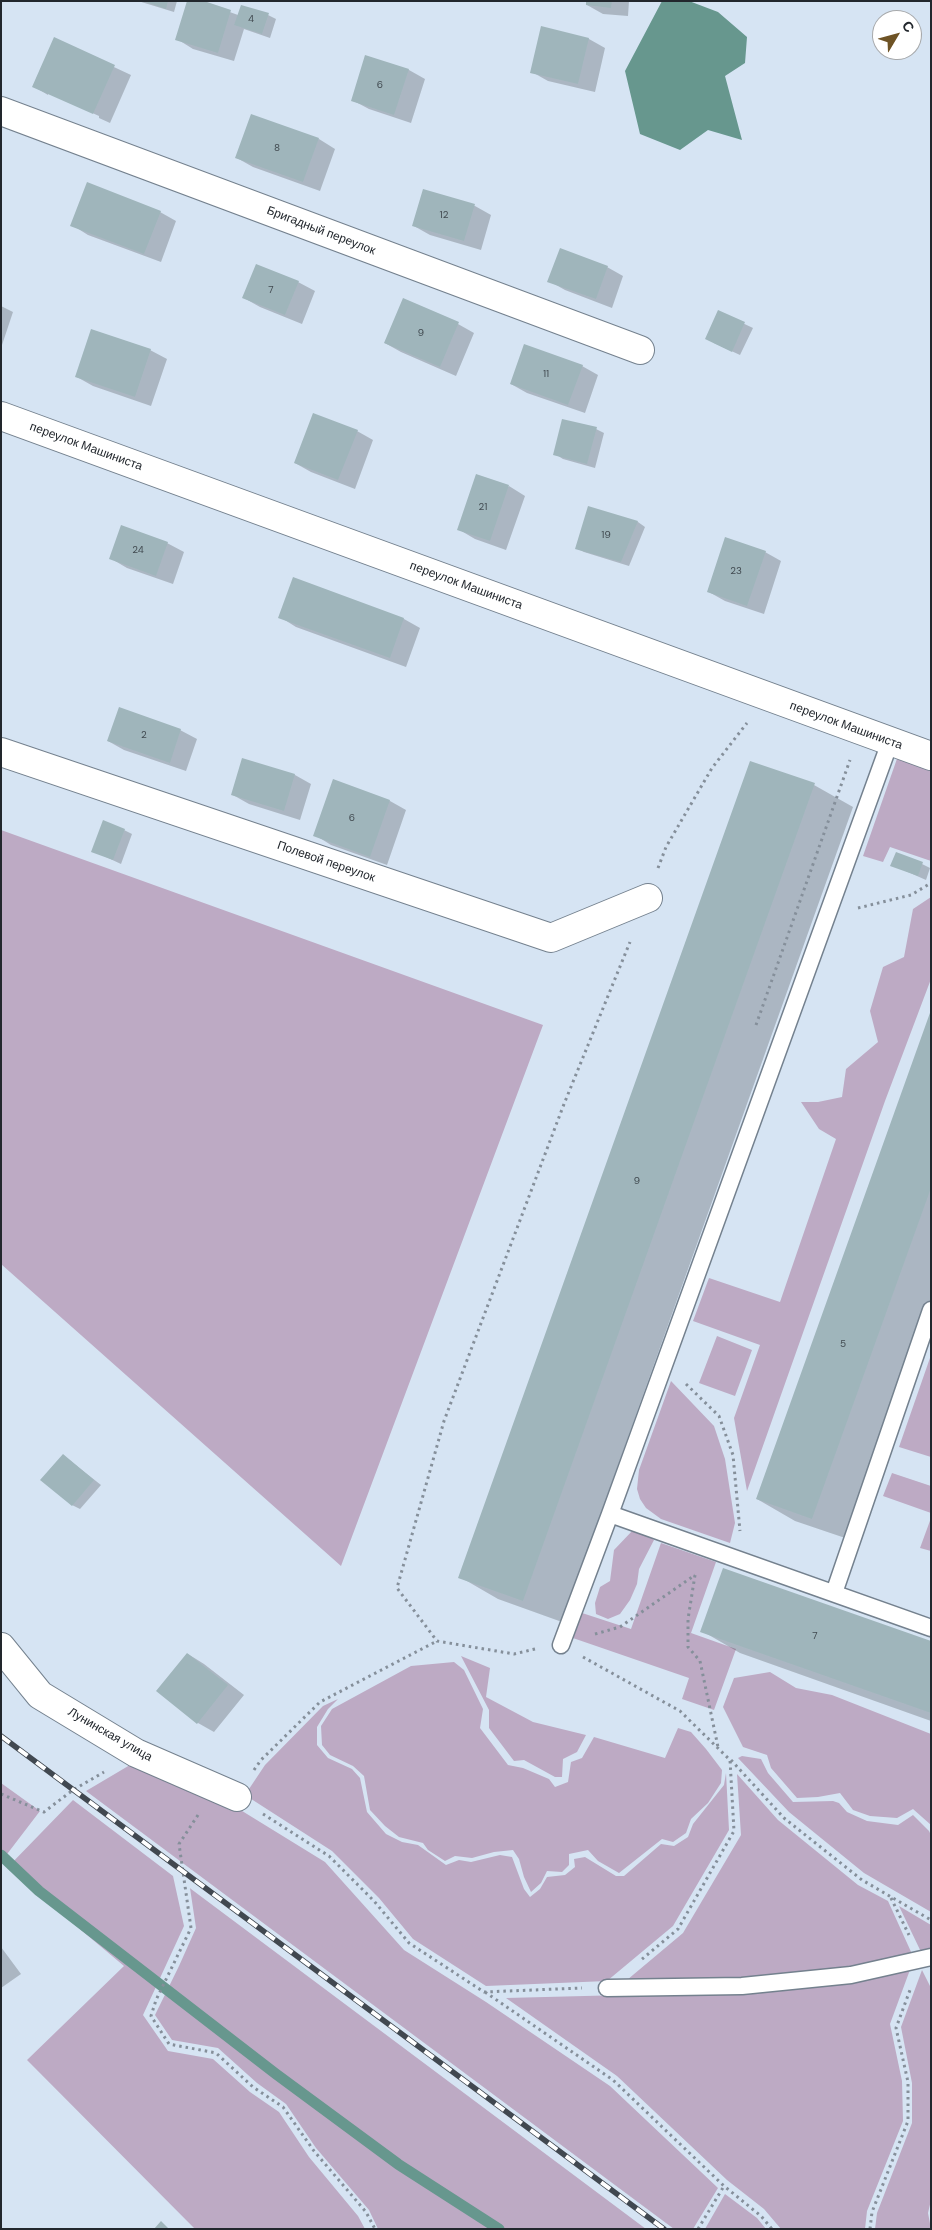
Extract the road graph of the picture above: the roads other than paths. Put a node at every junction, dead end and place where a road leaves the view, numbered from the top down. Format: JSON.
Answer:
{"nodes":[{"id":1,"x":1,"y":111,"type":"edge"},
{"id":2,"x":640,"y":350,"type":"dead end"},
{"id":3,"x":1,"y":416,"type":"edge"},
{"id":4,"x":890,"y":742,"type":"junction"},
{"id":5,"x":1,"y":752,"type":"edge"},
{"id":6,"x":931,"y":756,"type":"edge"},
{"id":7,"x":648,"y":898,"type":"road end"},
{"id":8,"x":931,"y":1310,"type":"edge"},
{"id":9,"x":610,"y":1514,"type":"junction"},
{"id":10,"x":834,"y":1593,"type":"junction"},
{"id":11,"x":931,"y":1628,"type":"edge"},
{"id":12,"x":561,"y":1644,"type":"road end"},
{"id":13,"x":1,"y":1647,"type":"edge"},
{"id":14,"x":227,"y":1793,"type":"road end"},
{"id":15,"x":926,"y":1958,"type":"edge"},
{"id":16,"x":607,"y":1988,"type":"road end"}],
"edges":[{"from":1,"to":2,"type":"street","name":"Бригадный переулок"},
{"from":3,"to":4,"type":"street","name":"переулок Машиниста"},
{"from":4,"to":6,"type":"street","name":"переулок Машиниста"},
{"from":4,"to":9,"type":"lane"},
{"from":5,"to":7,"type":"street","name":"Полевой переулок"},
{"from":8,"to":10,"type":"lane"},
{"from":9,"to":10,"type":"lane"},
{"from":9,"to":12,"type":"lane"},
{"from":10,"to":11,"type":"lane"},
{"from":13,"to":14,"type":"street","name":"Лунинская улица"},
{"from":15,"to":16,"type":"lane"}]}
